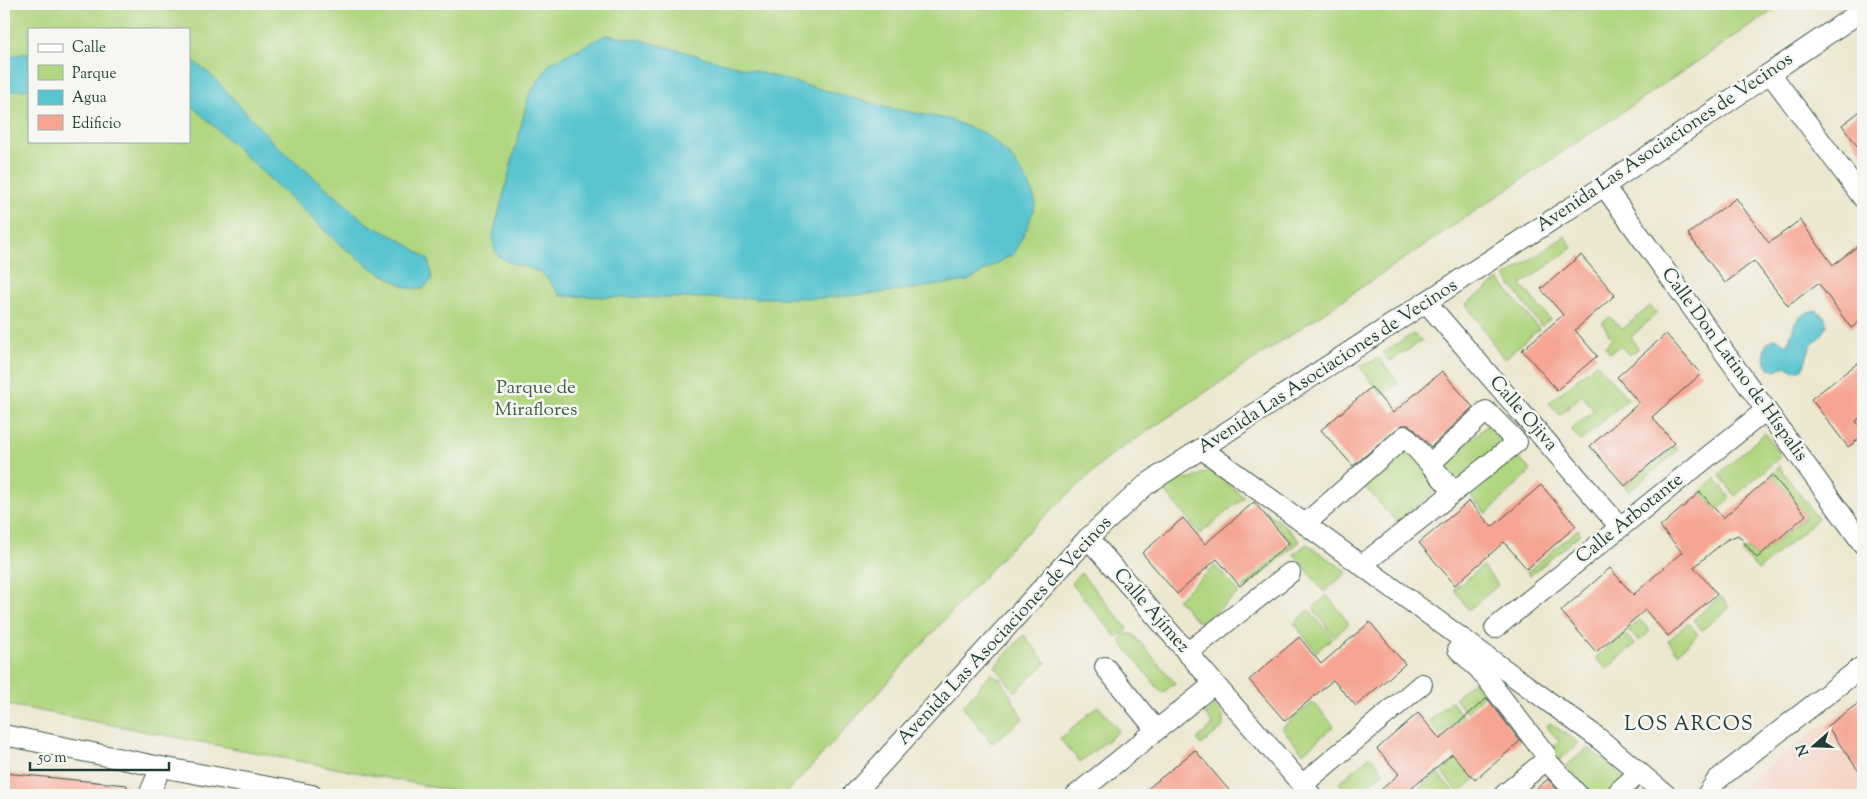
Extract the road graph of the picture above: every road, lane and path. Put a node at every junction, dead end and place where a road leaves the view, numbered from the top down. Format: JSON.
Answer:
{"nodes":[{"id":1,"x":1863,"y":10,"type":"edge"},
{"id":2,"x":1770,"y":73,"type":"junction"},
{"id":3,"x":1604,"y":186,"type":"junction"},
{"id":4,"x":1863,"y":198,"type":"edge"},
{"id":5,"x":1426,"y":302,"type":"junction"},
{"id":6,"x":1766,"y":410,"type":"junction"},
{"id":7,"x":1202,"y":449,"type":"junction"},
{"id":8,"x":1430,"y":464,"type":"junction"},
{"id":9,"x":1454,"y":492,"type":"junction"},
{"id":10,"x":1305,"y":524,"type":"junction"},
{"id":11,"x":1620,"y":527,"type":"junction"},
{"id":12,"x":1088,"y":538,"type":"junction"},
{"id":13,"x":1863,"y":544,"type":"edge"},
{"id":14,"x":1362,"y":565,"type":"junction"},
{"id":15,"x":1290,"y":573,"type":"dead end"},
{"id":16,"x":1448,"y":628,"type":"junction"},
{"id":17,"x":1495,"y":628,"type":"dead end"},
{"id":18,"x":1187,"y":653,"type":"junction"},
{"id":19,"x":1863,"y":666,"type":"edge"},
{"id":20,"x":1105,"y":667,"type":"dead end"},
{"id":21,"x":1214,"y":684,"type":"junction"},
{"id":22,"x":1422,"y":684,"type":"dead end"},
{"id":23,"x":1156,"y":730,"type":"junction"},
{"id":24,"x":4,"y":735,"type":"edge"},
{"id":25,"x":1546,"y":757,"type":"junction"},
{"id":26,"x":161,"y":767,"type":"junction"},
{"id":27,"x":1639,"y":773,"type":"junction"},
{"id":28,"x":1306,"y":790,"type":"edge"},
{"id":29,"x":1618,"y":794,"type":"edge"},
{"id":30,"x":149,"y":795,"type":"edge"},
{"id":31,"x":312,"y":795,"type":"edge"},
{"id":32,"x":853,"y":795,"type":"edge"},
{"id":33,"x":1076,"y":795,"type":"edge"},
{"id":34,"x":1504,"y":795,"type":"edge"},
{"id":35,"x":1578,"y":795,"type":"edge"},
{"id":36,"x":1666,"y":795,"type":"edge"},
{"id":37,"x":1707,"y":795,"type":"edge"}],
"edges":[{"from":1,"to":2,"type":"street","name":"Avenida Las Asociaciones de Vecinos"},
{"from":2,"to":3,"type":"street","name":"Avenida Las Asociaciones de Vecinos"},
{"from":2,"to":4,"type":"street"},
{"from":3,"to":5,"type":"street","name":"Avenida Las Asociaciones de Vecinos"},
{"from":3,"to":6,"type":"street","name":"Calle Don Latino de Híspalis"},
{"from":5,"to":7,"type":"street","name":"Avenida Las Asociaciones de Vecinos"},
{"from":5,"to":11,"type":"street","name":"Calle Ojiva"},
{"from":6,"to":11,"type":"street","name":"Calle Arbotante"},
{"from":6,"to":13,"type":"street","name":"Calle Don Latino de Híspalis"},
{"from":7,"to":10,"type":"street"},
{"from":7,"to":12,"type":"street","name":"Avenida Las Asociaciones de Vecinos"},
{"from":8,"to":9,"type":"street"},
{"from":8,"to":9,"type":"street"},
{"from":8,"to":10,"type":"street"},
{"from":9,"to":14,"type":"street"},
{"from":10,"to":14,"type":"street"},
{"from":11,"to":17,"type":"street","name":"Calle Arbotante"},
{"from":12,"to":18,"type":"street","name":"Calle Ajímez"},
{"from":12,"to":32,"type":"street","name":"Avenida Las Asociaciones de Vecinos"},
{"from":14,"to":16,"type":"street"},
{"from":15,"to":18,"type":"street"},
{"from":16,"to":25,"type":"street"},
{"from":16,"to":27,"type":"street"},
{"from":18,"to":21,"type":"street","name":"Calle Ajímez"},
{"from":19,"to":37,"type":"street"},
{"from":20,"to":23,"type":"street"},
{"from":21,"to":23,"type":"street"},
{"from":21,"to":28,"type":"street","name":"Calle Ajímez"},
{"from":22,"to":28,"type":"street"},
{"from":23,"to":33,"type":"street"},
{"from":24,"to":26,"type":"street"},
{"from":25,"to":34,"type":"street"},
{"from":25,"to":35,"type":"street"},
{"from":26,"to":30,"type":"street"},
{"from":26,"to":31,"type":"street"},
{"from":27,"to":29,"type":"street"},
{"from":27,"to":36,"type":"street"}]}
